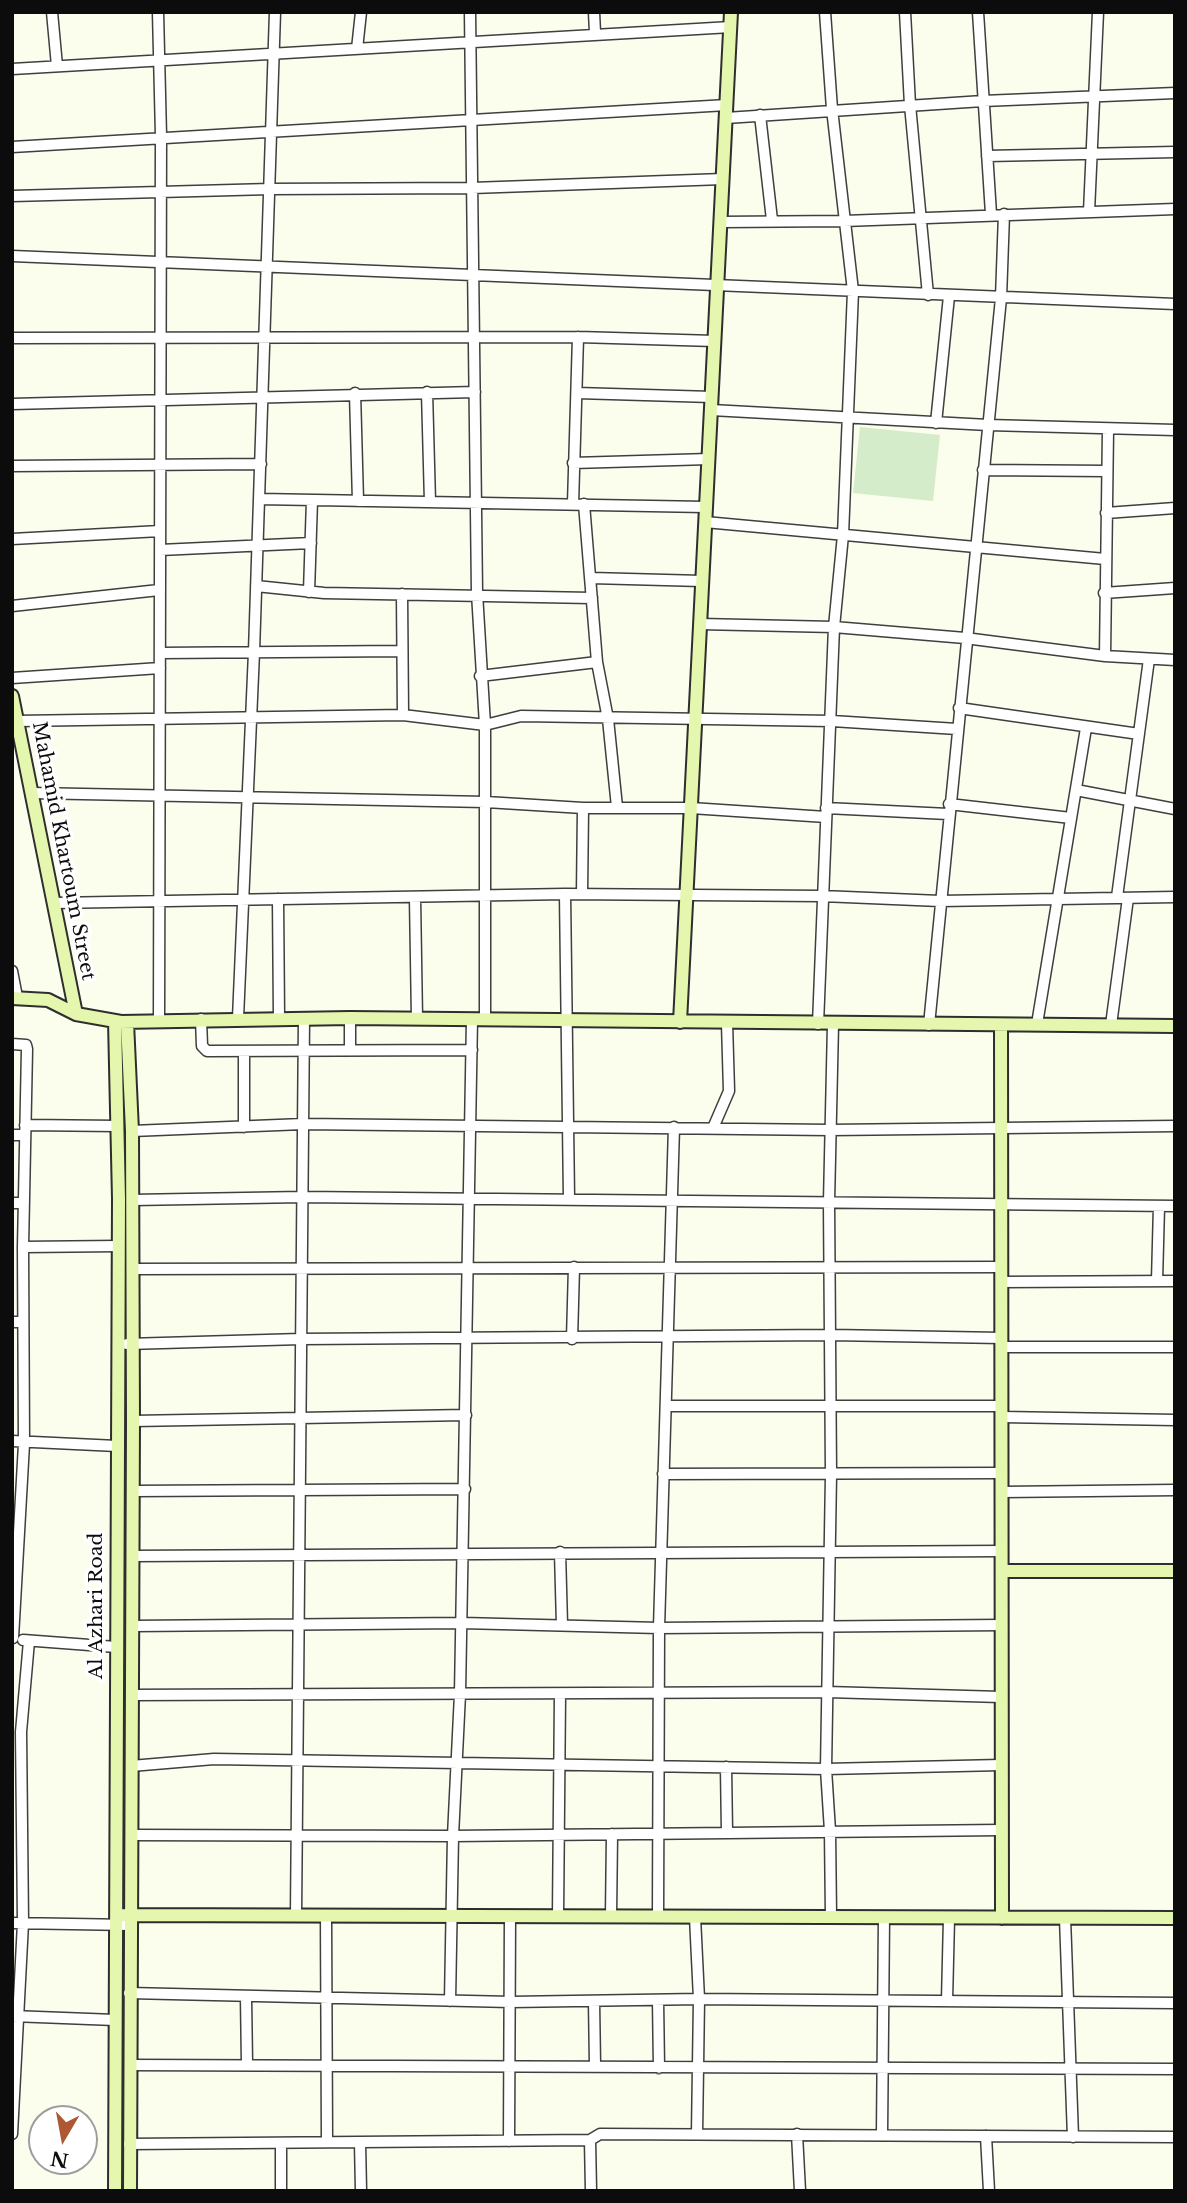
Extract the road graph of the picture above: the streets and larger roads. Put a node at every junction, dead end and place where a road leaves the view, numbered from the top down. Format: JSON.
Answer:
{"nodes":[{"id":1,"x":52,"y":12,"type":"edge"},
{"id":2,"x":158,"y":12,"type":"edge"},
{"id":3,"x":275,"y":12,"type":"edge"},
{"id":4,"x":360,"y":12,"type":"edge"},
{"id":5,"x":470,"y":12,"type":"edge"},
{"id":6,"x":594,"y":12,"type":"edge"},
{"id":7,"x":732,"y":12,"type":"edge"},
{"id":8,"x":825,"y":12,"type":"edge"},
{"id":9,"x":905,"y":12,"type":"edge"},
{"id":10,"x":978,"y":12,"type":"edge"},
{"id":11,"x":1098,"y":12,"type":"edge"},
{"id":12,"x":731,"y":27,"type":"junction"},
{"id":13,"x":595,"y":33,"type":"junction"},
{"id":14,"x":470,"y":42,"type":"junction"},
{"id":15,"x":357,"y":49,"type":"junction"},
{"id":16,"x":274,"y":53,"type":"junction"},
{"id":17,"x":159,"y":59,"type":"junction"},
{"id":18,"x":57,"y":66,"type":"junction"},
{"id":19,"x":12,"y":69,"type":"edge"},
{"id":20,"x":1175,"y":93,"type":"edge"},
{"id":21,"x":1094,"y":96,"type":"junction"},
{"id":22,"x":983,"y":101,"type":"junction"},
{"id":23,"x":910,"y":105,"type":"junction"},
{"id":24,"x":832,"y":109,"type":"junction"},
{"id":25,"x":726,"y":111,"type":"junction"},
{"id":26,"x":760,"y":115,"type":"junction"},
{"id":27,"x":471,"y":121,"type":"junction"},
{"id":28,"x":272,"y":131,"type":"junction"},
{"id":29,"x":161,"y":136,"type":"junction"},
{"id":30,"x":12,"y":147,"type":"edge"},
{"id":31,"x":1175,"y":152,"type":"edge"},
{"id":32,"x":1091,"y":154,"type":"junction"},
{"id":33,"x":987,"y":156,"type":"junction"},
{"id":34,"x":723,"y":179,"type":"junction"},
{"id":35,"x":472,"y":188,"type":"junction"},
{"id":36,"x":270,"y":189,"type":"junction"},
{"id":37,"x":161,"y":192,"type":"junction"},
{"id":38,"x":12,"y":196,"type":"edge"},
{"id":39,"x":1175,"y":209,"type":"edge"},
{"id":40,"x":1089,"y":212,"type":"junction"},
{"id":41,"x":991,"y":214,"type":"junction"},
{"id":42,"x":1004,"y":214,"type":"junction"},
{"id":43,"x":922,"y":218,"type":"junction"},
{"id":44,"x":772,"y":220,"type":"junction"},
{"id":45,"x":844,"y":221,"type":"junction"},
{"id":46,"x":721,"y":222,"type":"junction"},
{"id":47,"x":12,"y":256,"type":"edge"},
{"id":48,"x":161,"y":260,"type":"junction"},
{"id":49,"x":268,"y":265,"type":"junction"},
{"id":50,"x":471,"y":275,"type":"junction"},
{"id":51,"x":717,"y":287,"type":"junction"},
{"id":52,"x":853,"y":291,"type":"junction"},
{"id":53,"x":928,"y":295,"type":"junction"},
{"id":54,"x":949,"y":296,"type":"junction"},
{"id":55,"x":1001,"y":298,"type":"junction"},
{"id":56,"x":1175,"y":304,"type":"edge"},
{"id":57,"x":161,"y":336,"type":"junction"},
{"id":58,"x":265,"y":336,"type":"junction"},
{"id":59,"x":473,"y":337,"type":"junction"},
{"id":60,"x":578,"y":337,"type":"junction"},
{"id":61,"x":12,"y":338,"type":"edge"},
{"id":62,"x":715,"y":341,"type":"junction"},
{"id":63,"x":427,"y":392,"type":"junction"},
{"id":64,"x":475,"y":392,"type":"junction"},
{"id":65,"x":355,"y":393,"type":"junction"},
{"id":66,"x":577,"y":393,"type":"junction"},
{"id":67,"x":263,"y":397,"type":"junction"},
{"id":68,"x":162,"y":401,"type":"junction"},
{"id":69,"x":12,"y":404,"type":"edge"},
{"id":70,"x":711,"y":404,"type":"junction"},
{"id":71,"x":848,"y":418,"type":"junction"},
{"id":72,"x":936,"y":423,"type":"junction"},
{"id":73,"x":988,"y":425,"type":"junction"},
{"id":74,"x":1108,"y":430,"type":"junction"},
{"id":75,"x":1175,"y":430,"type":"edge"},
{"id":76,"x":709,"y":459,"type":"junction"},
{"id":77,"x":573,"y":463,"type":"junction"},
{"id":78,"x":261,"y":464,"type":"junction"},
{"id":79,"x":161,"y":465,"type":"junction"},
{"id":80,"x":12,"y":466,"type":"edge"},
{"id":81,"x":983,"y":470,"type":"junction"},
{"id":82,"x":1107,"y":471,"type":"junction"},
{"id":83,"x":259,"y":499,"type":"junction"},
{"id":84,"x":312,"y":500,"type":"junction"},
{"id":85,"x":358,"y":500,"type":"junction"},
{"id":86,"x":430,"y":502,"type":"junction"},
{"id":87,"x":476,"y":503,"type":"junction"},
{"id":88,"x":578,"y":504,"type":"junction"},
{"id":89,"x":706,"y":507,"type":"junction"},
{"id":90,"x":1175,"y":508,"type":"edge"},
{"id":91,"x":1106,"y":513,"type":"junction"},
{"id":92,"x":705,"y":522,"type":"junction"},
{"id":93,"x":160,"y":531,"type":"junction"},
{"id":94,"x":843,"y":535,"type":"junction"},
{"id":95,"x":12,"y":539,"type":"edge"},
{"id":96,"x":311,"y":542,"type":"junction"},
{"id":97,"x":258,"y":544,"type":"junction"},
{"id":98,"x":160,"y":550,"type":"junction"},
{"id":99,"x":976,"y":550,"type":"junction"},
{"id":100,"x":1105,"y":559,"type":"junction"},
{"id":101,"x":590,"y":578,"type":"junction"},
{"id":102,"x":702,"y":581,"type":"junction"},
{"id":103,"x":256,"y":586,"type":"junction"},
{"id":104,"x":1175,"y":588,"type":"edge"},
{"id":105,"x":159,"y":590,"type":"junction"},
{"id":106,"x":309,"y":592,"type":"junction"},
{"id":107,"x":477,"y":593,"type":"junction"},
{"id":108,"x":1104,"y":593,"type":"junction"},
{"id":109,"x":402,"y":594,"type":"junction"},
{"id":110,"x":592,"y":597,"type":"junction"},
{"id":111,"x":12,"y":606,"type":"edge"},
{"id":112,"x":700,"y":624,"type":"junction"},
{"id":113,"x":834,"y":627,"type":"junction"},
{"id":114,"x":965,"y":638,"type":"junction"},
{"id":115,"x":402,"y":651,"type":"junction"},
{"id":116,"x":254,"y":652,"type":"junction"},
{"id":117,"x":160,"y":653,"type":"junction"},
{"id":118,"x":1104,"y":656,"type":"junction"},
{"id":119,"x":1149,"y":659,"type":"junction"},
{"id":120,"x":1175,"y":660,"type":"edge"},
{"id":121,"x":597,"y":662,"type":"junction"},
{"id":122,"x":160,"y":668,"type":"junction"},
{"id":123,"x":480,"y":677,"type":"junction"},
{"id":124,"x":12,"y":678,"type":"edge"},
{"id":125,"x":12,"y":696,"type":"edge"},
{"id":126,"x":959,"y":708,"type":"junction"},
{"id":127,"x":403,"y":715,"type":"junction"},
{"id":128,"x":250,"y":717,"type":"junction"},
{"id":129,"x":159,"y":718,"type":"junction"},
{"id":130,"x":608,"y":719,"type":"junction"},
{"id":131,"x":695,"y":720,"type":"junction"},
{"id":132,"x":17,"y":721,"type":"junction"},
{"id":133,"x":831,"y":721,"type":"junction"},
{"id":134,"x":485,"y":725,"type":"junction"},
{"id":135,"x":1086,"y":728,"type":"junction"},
{"id":136,"x":957,"y":729,"type":"junction"},
{"id":137,"x":1139,"y":734,"type":"junction"},
{"id":138,"x":1076,"y":790,"type":"junction"},
{"id":139,"x":32,"y":793,"type":"junction"},
{"id":140,"x":158,"y":795,"type":"junction"},
{"id":141,"x":247,"y":797,"type":"junction"},
{"id":142,"x":1129,"y":799,"type":"junction"},
{"id":143,"x":486,"y":803,"type":"junction"},
{"id":144,"x":617,"y":807,"type":"junction"},
{"id":145,"x":583,"y":808,"type":"junction"},
{"id":146,"x":691,"y":808,"type":"junction"},
{"id":147,"x":948,"y":809,"type":"junction"},
{"id":148,"x":1175,"y":809,"type":"edge"},
{"id":149,"x":826,"y":812,"type":"junction"},
{"id":150,"x":1071,"y":818,"type":"junction"},
{"id":151,"x":565,"y":894,"type":"junction"},
{"id":152,"x":582,"y":894,"type":"junction"},
{"id":153,"x":686,"y":895,"type":"junction"},
{"id":154,"x":486,"y":896,"type":"junction"},
{"id":155,"x":822,"y":896,"type":"junction"},
{"id":156,"x":1058,"y":897,"type":"junction"},
{"id":157,"x":1175,"y":897,"type":"edge"},
{"id":158,"x":415,"y":898,"type":"junction"},
{"id":159,"x":1122,"y":898,"type":"junction"},
{"id":160,"x":278,"y":899,"type":"junction"},
{"id":161,"x":242,"y":901,"type":"junction"},
{"id":162,"x":940,"y":901,"type":"junction"},
{"id":163,"x":158,"y":902,"type":"junction"},
{"id":164,"x":54,"y":903,"type":"junction"},
{"id":165,"x":12,"y":971,"type":"edge"},
{"id":166,"x":14,"y":997,"type":"edge"},
{"id":167,"x":76,"y":1014,"type":"junction"},
{"id":168,"x":238,"y":1018,"type":"junction"},
{"id":169,"x":279,"y":1018,"type":"junction"},
{"id":170,"x":304,"y":1018,"type":"junction"},
{"id":171,"x":350,"y":1018,"type":"junction"},
{"id":172,"x":201,"y":1019,"type":"junction"},
{"id":173,"x":417,"y":1019,"type":"junction"},
{"id":174,"x":479,"y":1019,"type":"junction"},
{"id":175,"x":159,"y":1020,"type":"junction"},
{"id":176,"x":564,"y":1021,"type":"junction"},
{"id":177,"x":121,"y":1022,"type":"junction"},
{"id":178,"x":680,"y":1023,"type":"junction"},
{"id":179,"x":727,"y":1023,"type":"junction"},
{"id":180,"x":818,"y":1024,"type":"junction"},
{"id":181,"x":832,"y":1024,"type":"junction"},
{"id":182,"x":1037,"y":1024,"type":"junction"},
{"id":183,"x":929,"y":1025,"type":"junction"},
{"id":184,"x":1002,"y":1025,"type":"junction"},
{"id":185,"x":1111,"y":1025,"type":"junction"},
{"id":186,"x":1175,"y":1026,"type":"edge"},
{"id":187,"x":12,"y":1044,"type":"edge"},
{"id":188,"x":472,"y":1050,"type":"junction"},
{"id":189,"x":244,"y":1051,"type":"junction"},
{"id":190,"x":303,"y":1051,"type":"junction"},
{"id":191,"x":350,"y":1051,"type":"junction"},
{"id":192,"x":303,"y":1124,"type":"junction"},
{"id":193,"x":118,"y":1126,"type":"junction"},
{"id":194,"x":244,"y":1126,"type":"junction"},
{"id":195,"x":1175,"y":1126,"type":"edge"},
{"id":196,"x":569,"y":1127,"type":"junction"},
{"id":197,"x":674,"y":1127,"type":"junction"},
{"id":198,"x":472,"y":1128,"type":"junction"},
{"id":199,"x":713,"y":1128,"type":"junction"},
{"id":200,"x":1002,"y":1129,"type":"junction"},
{"id":201,"x":25,"y":1130,"type":"junction"},
{"id":202,"x":830,"y":1130,"type":"junction"},
{"id":203,"x":132,"y":1131,"type":"junction"},
{"id":204,"x":12,"y":1135,"type":"edge"},
{"id":205,"x":302,"y":1197,"type":"junction"},
{"id":206,"x":469,"y":1198,"type":"junction"},
{"id":207,"x":569,"y":1199,"type":"junction"},
{"id":208,"x":132,"y":1200,"type":"junction"},
{"id":209,"x":670,"y":1200,"type":"junction"},
{"id":210,"x":829,"y":1202,"type":"junction"},
{"id":211,"x":1002,"y":1202,"type":"junction"},
{"id":212,"x":12,"y":1203,"type":"edge"},
{"id":213,"x":24,"y":1203,"type":"junction"},
{"id":214,"x":1158,"y":1206,"type":"junction"},
{"id":215,"x":1175,"y":1206,"type":"edge"},
{"id":216,"x":119,"y":1246,"type":"junction"},
{"id":217,"x":23,"y":1247,"type":"junction"},
{"id":218,"x":469,"y":1267,"type":"junction"},
{"id":219,"x":574,"y":1267,"type":"junction"},
{"id":220,"x":1002,"y":1267,"type":"junction"},
{"id":221,"x":301,"y":1268,"type":"junction"},
{"id":222,"x":669,"y":1268,"type":"junction"},
{"id":223,"x":133,"y":1269,"type":"junction"},
{"id":224,"x":830,"y":1270,"type":"junction"},
{"id":225,"x":1157,"y":1281,"type":"junction"},
{"id":226,"x":1175,"y":1281,"type":"edge"},
{"id":227,"x":1002,"y":1282,"type":"junction"},
{"id":228,"x":18,"y":1322,"type":"edge"},
{"id":229,"x":831,"y":1335,"type":"junction"},
{"id":230,"x":301,"y":1339,"type":"junction"},
{"id":231,"x":467,"y":1339,"type":"junction"},
{"id":232,"x":572,"y":1339,"type":"junction"},
{"id":233,"x":667,"y":1339,"type":"junction"},
{"id":234,"x":117,"y":1343,"type":"junction"},
{"id":235,"x":1002,"y":1343,"type":"junction"},
{"id":236,"x":133,"y":1344,"type":"junction"},
{"id":237,"x":1175,"y":1347,"type":"edge"},
{"id":238,"x":831,"y":1405,"type":"junction"},
{"id":239,"x":666,"y":1406,"type":"junction"},
{"id":240,"x":1002,"y":1412,"type":"junction"},
{"id":241,"x":466,"y":1415,"type":"junction"},
{"id":242,"x":300,"y":1416,"type":"junction"},
{"id":243,"x":1175,"y":1420,"type":"edge"},
{"id":244,"x":133,"y":1421,"type":"junction"},
{"id":245,"x":12,"y":1441,"type":"edge"},
{"id":246,"x":24,"y":1444,"type":"junction"},
{"id":247,"x":117,"y":1447,"type":"junction"},
{"id":248,"x":1002,"y":1473,"type":"junction"},
{"id":249,"x":663,"y":1474,"type":"junction"},
{"id":250,"x":831,"y":1475,"type":"junction"},
{"id":251,"x":299,"y":1488,"type":"junction"},
{"id":252,"x":465,"y":1489,"type":"junction"},
{"id":253,"x":1175,"y":1490,"type":"edge"},
{"id":254,"x":133,"y":1491,"type":"junction"},
{"id":255,"x":1002,"y":1492,"type":"junction"},
{"id":256,"x":1002,"y":1551,"type":"junction"},
{"id":257,"x":560,"y":1552,"type":"junction"},
{"id":258,"x":662,"y":1552,"type":"junction"},
{"id":259,"x":462,"y":1554,"type":"junction"},
{"id":260,"x":828,"y":1554,"type":"junction"},
{"id":261,"x":132,"y":1556,"type":"junction"},
{"id":262,"x":299,"y":1557,"type":"junction"},
{"id":263,"x":1002,"y":1571,"type":"junction"},
{"id":264,"x":1175,"y":1571,"type":"edge"},
{"id":265,"x":462,"y":1623,"type":"junction"},
{"id":266,"x":298,"y":1624,"type":"junction"},
{"id":267,"x":562,"y":1625,"type":"junction"},
{"id":268,"x":1002,"y":1625,"type":"junction"},
{"id":269,"x":133,"y":1626,"type":"junction"},
{"id":270,"x":659,"y":1628,"type":"junction"},
{"id":271,"x":828,"y":1628,"type":"junction"},
{"id":272,"x":13,"y":1638,"type":"edge"},
{"id":273,"x":29,"y":1641,"type":"junction"},
{"id":274,"x":116,"y":1647,"type":"junction"},
{"id":275,"x":827,"y":1692,"type":"junction"},
{"id":276,"x":460,"y":1694,"type":"junction"},
{"id":277,"x":560,"y":1694,"type":"junction"},
{"id":278,"x":131,"y":1695,"type":"junction"},
{"id":279,"x":298,"y":1695,"type":"junction"},
{"id":280,"x":658,"y":1695,"type":"junction"},
{"id":281,"x":1002,"y":1697,"type":"junction"},
{"id":282,"x":17,"y":1731,"type":"edge"},
{"id":283,"x":297,"y":1762,"type":"junction"},
{"id":284,"x":459,"y":1765,"type":"junction"},
{"id":285,"x":558,"y":1765,"type":"junction"},
{"id":286,"x":656,"y":1765,"type":"junction"},
{"id":287,"x":1002,"y":1765,"type":"junction"},
{"id":288,"x":131,"y":1766,"type":"junction"},
{"id":289,"x":726,"y":1767,"type":"junction"},
{"id":290,"x":825,"y":1769,"type":"junction"},
{"id":291,"x":17,"y":1801,"type":"edge"},
{"id":292,"x":1002,"y":1829,"type":"junction"},
{"id":293,"x":830,"y":1832,"type":"junction"},
{"id":294,"x":727,"y":1833,"type":"junction"},
{"id":295,"x":296,"y":1834,"type":"junction"},
{"id":296,"x":612,"y":1834,"type":"junction"},
{"id":297,"x":658,"y":1834,"type":"junction"},
{"id":298,"x":131,"y":1835,"type":"junction"},
{"id":299,"x":559,"y":1835,"type":"junction"},
{"id":300,"x":453,"y":1836,"type":"junction"},
{"id":301,"x":296,"y":1915,"type":"junction"},
{"id":302,"x":326,"y":1915,"type":"junction"},
{"id":303,"x":452,"y":1916,"type":"junction"},
{"id":304,"x":510,"y":1916,"type":"junction"},
{"id":305,"x":558,"y":1916,"type":"junction"},
{"id":306,"x":611,"y":1916,"type":"junction"},
{"id":307,"x":658,"y":1916,"type":"junction"},
{"id":308,"x":695,"y":1917,"type":"junction"},
{"id":309,"x":831,"y":1917,"type":"junction"},
{"id":310,"x":884,"y":1917,"type":"junction"},
{"id":311,"x":949,"y":1917,"type":"junction"},
{"id":312,"x":1002,"y":1918,"type":"junction"},
{"id":313,"x":1065,"y":1918,"type":"junction"},
{"id":314,"x":1175,"y":1918,"type":"edge"},
{"id":315,"x":115,"y":1919,"type":"junction"},
{"id":316,"x":130,"y":1921,"type":"junction"},
{"id":317,"x":18,"y":1923,"type":"edge"},
{"id":318,"x":129,"y":1993,"type":"junction"},
{"id":319,"x":246,"y":1997,"type":"junction"},
{"id":320,"x":327,"y":1997,"type":"junction"},
{"id":321,"x":699,"y":1999,"type":"junction"},
{"id":322,"x":658,"y":2000,"type":"junction"},
{"id":323,"x":450,"y":2001,"type":"junction"},
{"id":324,"x":594,"y":2001,"type":"junction"},
{"id":325,"x":883,"y":2001,"type":"junction"},
{"id":326,"x":947,"y":2001,"type":"junction"},
{"id":327,"x":511,"y":2002,"type":"junction"},
{"id":328,"x":1068,"y":2002,"type":"junction"},
{"id":329,"x":1175,"y":2003,"type":"edge"},
{"id":330,"x":16,"y":2016,"type":"edge"},
{"id":331,"x":115,"y":2020,"type":"junction"},
{"id":332,"x":247,"y":2064,"type":"junction"},
{"id":333,"x":130,"y":2065,"type":"junction"},
{"id":334,"x":328,"y":2066,"type":"junction"},
{"id":335,"x":511,"y":2066,"type":"junction"},
{"id":336,"x":595,"y":2066,"type":"junction"},
{"id":337,"x":659,"y":2068,"type":"junction"},
{"id":338,"x":698,"y":2068,"type":"junction"},
{"id":339,"x":883,"y":2069,"type":"junction"},
{"id":340,"x":1175,"y":2069,"type":"edge"},
{"id":341,"x":1070,"y":2070,"type":"junction"},
{"id":342,"x":12,"y":2134,"type":"edge"},
{"id":343,"x":697,"y":2134,"type":"junction"},
{"id":344,"x":797,"y":2134,"type":"junction"},
{"id":345,"x":882,"y":2134,"type":"junction"},
{"id":346,"x":986,"y":2136,"type":"junction"},
{"id":347,"x":1073,"y":2137,"type":"junction"},
{"id":348,"x":1175,"y":2137,"type":"edge"},
{"id":349,"x":590,"y":2140,"type":"junction"},
{"id":350,"x":509,"y":2141,"type":"junction"},
{"id":351,"x":327,"y":2142,"type":"junction"},
{"id":352,"x":360,"y":2142,"type":"junction"},
{"id":353,"x":281,"y":2143,"type":"junction"},
{"id":354,"x":129,"y":2144,"type":"junction"},
{"id":355,"x":115,"y":2191,"type":"edge"},
{"id":356,"x":130,"y":2191,"type":"edge"},
{"id":357,"x":281,"y":2191,"type":"edge"},
{"id":358,"x":361,"y":2191,"type":"edge"},
{"id":359,"x":591,"y":2191,"type":"edge"},
{"id":360,"x":800,"y":2191,"type":"edge"},
{"id":361,"x":989,"y":2191,"type":"edge"}],
"edges":[{"from":1,"to":18,"type":"street"},
{"from":2,"to":17,"type":"street"},
{"from":3,"to":16,"type":"street"},
{"from":4,"to":15,"type":"street"},
{"from":5,"to":14,"type":"street"},
{"from":6,"to":13,"type":"street"},
{"from":7,"to":12,"type":"street"},
{"from":8,"to":24,"type":"street"},
{"from":9,"to":23,"type":"street"},
{"from":10,"to":22,"type":"street"},
{"from":11,"to":21,"type":"street"},
{"from":12,"to":13,"type":"street"},
{"from":12,"to":25,"type":"street"},
{"from":13,"to":14,"type":"street"},
{"from":14,"to":15,"type":"street"},
{"from":14,"to":27,"type":"street"},
{"from":15,"to":16,"type":"street"},
{"from":16,"to":17,"type":"street"},
{"from":16,"to":28,"type":"street"},
{"from":17,"to":18,"type":"street"},
{"from":17,"to":29,"type":"street"},
{"from":18,"to":19,"type":"street"},
{"from":20,"to":21,"type":"street"},
{"from":21,"to":22,"type":"street"},
{"from":21,"to":32,"type":"street"},
{"from":22,"to":23,"type":"street"},
{"from":22,"to":33,"type":"street"},
{"from":23,"to":24,"type":"street"},
{"from":23,"to":43,"type":"street"},
{"from":24,"to":26,"type":"street"},
{"from":24,"to":45,"type":"street"},
{"from":25,"to":26,"type":"street"},
{"from":25,"to":27,"type":"street"},
{"from":25,"to":34,"type":"street"},
{"from":26,"to":44,"type":"street"},
{"from":27,"to":28,"type":"street"},
{"from":27,"to":35,"type":"street"},
{"from":28,"to":29,"type":"street"},
{"from":28,"to":36,"type":"street"},
{"from":29,"to":30,"type":"street"},
{"from":29,"to":37,"type":"street"},
{"from":31,"to":32,"type":"street"},
{"from":32,"to":33,"type":"street"},
{"from":32,"to":40,"type":"street"},
{"from":33,"to":41,"type":"street"},
{"from":34,"to":35,"type":"street"},
{"from":34,"to":46,"type":"street"},
{"from":35,"to":36,"type":"street"},
{"from":35,"to":50,"type":"street"},
{"from":36,"to":37,"type":"street"},
{"from":36,"to":49,"type":"street"},
{"from":37,"to":38,"type":"street"},
{"from":37,"to":48,"type":"street"},
{"from":39,"to":40,"type":"street"},
{"from":40,"to":42,"type":"street"},
{"from":41,"to":42,"type":"street"},
{"from":41,"to":43,"type":"street"},
{"from":42,"to":55,"type":"street"},
{"from":43,"to":45,"type":"street"},
{"from":43,"to":53,"type":"street"},
{"from":44,"to":45,"type":"street"},
{"from":44,"to":46,"type":"street"},
{"from":45,"to":52,"type":"street"},
{"from":46,"to":51,"type":"street"},
{"from":47,"to":48,"type":"street"},
{"from":48,"to":49,"type":"street"},
{"from":48,"to":57,"type":"street"},
{"from":49,"to":50,"type":"street"},
{"from":49,"to":58,"type":"street"},
{"from":50,"to":51,"type":"street"},
{"from":50,"to":59,"type":"street"},
{"from":51,"to":52,"type":"street"},
{"from":51,"to":62,"type":"street"},
{"from":52,"to":53,"type":"street"},
{"from":52,"to":71,"type":"street"},
{"from":53,"to":54,"type":"street"},
{"from":54,"to":55,"type":"street"},
{"from":54,"to":72,"type":"street"},
{"from":55,"to":56,"type":"street"},
{"from":55,"to":73,"type":"street"},
{"from":57,"to":58,"type":"street"},
{"from":57,"to":61,"type":"street"},
{"from":57,"to":68,"type":"street"},
{"from":58,"to":59,"type":"street"},
{"from":58,"to":67,"type":"street"},
{"from":59,"to":60,"type":"street"},
{"from":59,"to":64,"type":"street"},
{"from":60,"to":62,"type":"street"},
{"from":60,"to":66,"type":"street"},
{"from":62,"to":70,"type":"street"},
{"from":63,"to":64,"type":"street"},
{"from":63,"to":65,"type":"street"},
{"from":63,"to":86,"type":"street"},
{"from":64,"to":87,"type":"street"},
{"from":65,"to":67,"type":"street"},
{"from":65,"to":85,"type":"street"},
{"from":66,"to":70,"type":"street"},
{"from":66,"to":77,"type":"street"},
{"from":67,"to":68,"type":"street"},
{"from":67,"to":78,"type":"street"},
{"from":68,"to":69,"type":"street"},
{"from":68,"to":79,"type":"street"},
{"from":70,"to":71,"type":"street"},
{"from":70,"to":76,"type":"street"},
{"from":71,"to":72,"type":"street"},
{"from":71,"to":94,"type":"street"},
{"from":72,"to":73,"type":"street"},
{"from":73,"to":74,"type":"street"},
{"from":73,"to":81,"type":"street"},
{"from":74,"to":75,"type":"street"},
{"from":74,"to":82,"type":"street"},
{"from":76,"to":77,"type":"street"},
{"from":76,"to":89,"type":"street"},
{"from":77,"to":88,"type":"street"},
{"from":78,"to":79,"type":"street"},
{"from":78,"to":83,"type":"street"},
{"from":79,"to":80,"type":"street"},
{"from":79,"to":93,"type":"street"},
{"from":81,"to":82,"type":"street"},
{"from":81,"to":99,"type":"street"},
{"from":82,"to":91,"type":"street"},
{"from":83,"to":84,"type":"street"},
{"from":83,"to":97,"type":"street"},
{"from":84,"to":85,"type":"street"},
{"from":84,"to":96,"type":"street"},
{"from":85,"to":86,"type":"street"},
{"from":86,"to":87,"type":"street"},
{"from":87,"to":88,"type":"street"},
{"from":87,"to":107,"type":"street"},
{"from":88,"to":89,"type":"street"},
{"from":88,"to":101,"type":"street"},
{"from":89,"to":92,"type":"street"},
{"from":90,"to":91,"type":"street"},
{"from":91,"to":100,"type":"street"},
{"from":92,"to":94,"type":"street"},
{"from":92,"to":102,"type":"street"},
{"from":93,"to":95,"type":"street"},
{"from":93,"to":98,"type":"street"},
{"from":94,"to":99,"type":"street"},
{"from":94,"to":113,"type":"street"},
{"from":96,"to":97,"type":"street"},
{"from":96,"to":106,"type":"street"},
{"from":97,"to":98,"type":"street"},
{"from":97,"to":103,"type":"street"},
{"from":98,"to":105,"type":"street"},
{"from":99,"to":100,"type":"street"},
{"from":99,"to":114,"type":"street"},
{"from":100,"to":108,"type":"street"},
{"from":101,"to":102,"type":"street"},
{"from":101,"to":110,"type":"street"},
{"from":102,"to":112,"type":"street"},
{"from":103,"to":106,"type":"street"},
{"from":103,"to":116,"type":"street"},
{"from":104,"to":108,"type":"street"},
{"from":105,"to":111,"type":"street"},
{"from":105,"to":117,"type":"street"},
{"from":106,"to":109,"type":"street"},
{"from":107,"to":109,"type":"street"},
{"from":107,"to":110,"type":"street"},
{"from":107,"to":123,"type":"street"},
{"from":108,"to":118,"type":"street"},
{"from":109,"to":115,"type":"street"},
{"from":110,"to":121,"type":"street"},
{"from":112,"to":113,"type":"street"},
{"from":112,"to":131,"type":"street"},
{"from":113,"to":114,"type":"street"},
{"from":113,"to":133,"type":"street"},
{"from":114,"to":118,"type":"street"},
{"from":114,"to":126,"type":"street"},
{"from":115,"to":116,"type":"street"},
{"from":115,"to":127,"type":"street"},
{"from":116,"to":117,"type":"street"},
{"from":116,"to":128,"type":"street"},
{"from":117,"to":122,"type":"street"},
{"from":118,"to":119,"type":"street"},
{"from":119,"to":120,"type":"street"},
{"from":119,"to":137,"type":"street"},
{"from":121,"to":123,"type":"street"},
{"from":121,"to":130,"type":"street"},
{"from":122,"to":124,"type":"street"},
{"from":122,"to":129,"type":"street"},
{"from":123,"to":134,"type":"street"},
{"from":125,"to":132,"type":"street","name":"Mahamid Khartoum Street"},
{"from":126,"to":135,"type":"street"},
{"from":126,"to":136,"type":"street"},
{"from":127,"to":128,"type":"street"},
{"from":127,"to":134,"type":"street"},
{"from":128,"to":129,"type":"street"},
{"from":128,"to":141,"type":"street"},
{"from":129,"to":132,"type":"street"},
{"from":129,"to":140,"type":"street"},
{"from":130,"to":131,"type":"street"},
{"from":130,"to":134,"type":"street"},
{"from":130,"to":144,"type":"street"},
{"from":131,"to":133,"type":"street"},
{"from":131,"to":146,"type":"street"},
{"from":132,"to":139,"type":"street","name":"Mahamid Khartoum Street"},
{"from":133,"to":136,"type":"street"},
{"from":133,"to":149,"type":"street"},
{"from":134,"to":143,"type":"street"},
{"from":135,"to":137,"type":"street"},
{"from":135,"to":138,"type":"street"},
{"from":136,"to":147,"type":"street"},
{"from":137,"to":142,"type":"street"},
{"from":138,"to":142,"type":"street"},
{"from":138,"to":150,"type":"street"},
{"from":139,"to":140,"type":"street"},
{"from":139,"to":164,"type":"street","name":"Mahamid Khartoum Street"},
{"from":140,"to":141,"type":"street"},
{"from":140,"to":163,"type":"street"},
{"from":141,"to":143,"type":"street"},
{"from":141,"to":161,"type":"street"},
{"from":142,"to":148,"type":"street"},
{"from":142,"to":159,"type":"street"},
{"from":143,"to":145,"type":"street"},
{"from":143,"to":154,"type":"street"},
{"from":144,"to":145,"type":"street"},
{"from":144,"to":146,"type":"street"},
{"from":145,"to":152,"type":"street"},
{"from":146,"to":149,"type":"street"},
{"from":146,"to":153,"type":"street"},
{"from":147,"to":149,"type":"street"},
{"from":147,"to":150,"type":"street"},
{"from":147,"to":162,"type":"street"},
{"from":149,"to":155,"type":"street"},
{"from":150,"to":156,"type":"street"},
{"from":151,"to":152,"type":"street"},
{"from":151,"to":154,"type":"street"},
{"from":151,"to":176,"type":"street"},
{"from":152,"to":153,"type":"street"},
{"from":153,"to":155,"type":"street"},
{"from":153,"to":178,"type":"street"},
{"from":154,"to":158,"type":"street"},
{"from":154,"to":174,"type":"street"},
{"from":155,"to":162,"type":"street"},
{"from":155,"to":180,"type":"street"},
{"from":156,"to":159,"type":"street"},
{"from":156,"to":162,"type":"street"},
{"from":156,"to":182,"type":"street"},
{"from":157,"to":159,"type":"street"},
{"from":158,"to":160,"type":"street"},
{"from":158,"to":173,"type":"street"},
{"from":159,"to":185,"type":"street"},
{"from":160,"to":161,"type":"street"},
{"from":160,"to":169,"type":"street"},
{"from":161,"to":163,"type":"street"},
{"from":161,"to":168,"type":"street"},
{"from":162,"to":183,"type":"street"},
{"from":163,"to":164,"type":"street"},
{"from":163,"to":175,"type":"street"},
{"from":164,"to":167,"type":"street","name":"Mahamid Khartoum Street"},
{"from":165,"to":166,"type":"street"},
{"from":166,"to":167,"type":"street"},
{"from":167,"to":177,"type":"street"},
{"from":168,"to":169,"type":"street"},
{"from":168,"to":172,"type":"street"},
{"from":169,"to":170,"type":"street"},
{"from":170,"to":171,"type":"street"},
{"from":170,"to":190,"type":"street"},
{"from":171,"to":173,"type":"street"},
{"from":171,"to":191,"type":"street"},
{"from":172,"to":175,"type":"street"},
{"from":172,"to":189,"type":"street"},
{"from":173,"to":174,"type":"street"},
{"from":174,"to":176,"type":"street"},
{"from":174,"to":188,"type":"street"},
{"from":175,"to":177,"type":"street"},
{"from":176,"to":178,"type":"street"},
{"from":176,"to":196,"type":"street"},
{"from":177,"to":193,"type":"street","name":"Al Azhari Road"},
{"from":177,"to":203,"type":"street","name":"Al Azhari Road"},
{"from":178,"to":179,"type":"street"},
{"from":179,"to":180,"type":"street"},
{"from":179,"to":199,"type":"street"},
{"from":180,"to":181,"type":"street"},
{"from":181,"to":183,"type":"street"},
{"from":181,"to":202,"type":"street"},
{"from":182,"to":184,"type":"street"},
{"from":182,"to":185,"type":"street"},
{"from":183,"to":184,"type":"street"},
{"from":184,"to":200,"type":"street"},
{"from":185,"to":186,"type":"street"},
{"from":187,"to":201,"type":"street"},
{"from":188,"to":191,"type":"street"},
{"from":188,"to":198,"type":"street"},
{"from":189,"to":190,"type":"street"},
{"from":189,"to":194,"type":"street"},
{"from":190,"to":191,"type":"street"},
{"from":190,"to":192,"type":"street"},
{"from":192,"to":194,"type":"street"},
{"from":192,"to":198,"type":"street"},
{"from":192,"to":205,"type":"street"},
{"from":193,"to":201,"type":"street"},
{"from":193,"to":216,"type":"street","name":"Al Azhari Road"},
{"from":194,"to":203,"type":"street"},
{"from":195,"to":200,"type":"street"},
{"from":196,"to":197,"type":"street"},
{"from":196,"to":198,"type":"street"},
{"from":196,"to":207,"type":"street"},
{"from":197,"to":199,"type":"street"},
{"from":197,"to":209,"type":"street"},
{"from":198,"to":206,"type":"street"},
{"from":199,"to":202,"type":"street"},
{"from":200,"to":202,"type":"street"},
{"from":200,"to":211,"type":"street"},
{"from":201,"to":204,"type":"street"},
{"from":201,"to":213,"type":"street"},
{"from":202,"to":210,"type":"street"},
{"from":203,"to":208,"type":"street","name":"Al Azhari Road"},
{"from":205,"to":206,"type":"street"},
{"from":205,"to":208,"type":"street"},
{"from":205,"to":221,"type":"street"},
{"from":206,"to":207,"type":"street"},
{"from":206,"to":218,"type":"street"},
{"from":207,"to":209,"type":"street"},
{"from":208,"to":223,"type":"street","name":"Al Azhari Road"},
{"from":209,"to":210,"type":"street"},
{"from":209,"to":222,"type":"street"},
{"from":210,"to":211,"type":"street"},
{"from":210,"to":224,"type":"street"},
{"from":211,"to":214,"type":"street"},
{"from":211,"to":220,"type":"street"},
{"from":212,"to":213,"type":"street"},
{"from":213,"to":217,"type":"street"},
{"from":214,"to":215,"type":"street"},
{"from":214,"to":225,"type":"street"},
{"from":216,"to":217,"type":"street"},
{"from":216,"to":234,"type":"street","name":"Al Azhari Road"},
{"from":217,"to":228,"type":"street"},
{"from":218,"to":219,"type":"street"},
{"from":218,"to":221,"type":"street"},
{"from":218,"to":231,"type":"street"},
{"from":219,"to":222,"type":"street"},
{"from":219,"to":232,"type":"street"},
{"from":220,"to":224,"type":"street"},
{"from":220,"to":227,"type":"street"},
{"from":221,"to":223,"type":"street"},
{"from":221,"to":230,"type":"street"},
{"from":222,"to":224,"type":"street"},
{"from":222,"to":233,"type":"street"},
{"from":223,"to":236,"type":"street","name":"Al Azhari Road"},
{"from":224,"to":229,"type":"street"},
{"from":225,"to":226,"type":"street"},
{"from":225,"to":227,"type":"street"},
{"from":227,"to":235,"type":"street"},
{"from":228,"to":246,"type":"street"},
{"from":229,"to":233,"type":"street"},
{"from":229,"to":235,"type":"street"},
{"from":229,"to":238,"type":"street"},
{"from":230,"to":231,"type":"street"},
{"from":230,"to":236,"type":"street"},
{"from":230,"to":242,"type":"street"},
{"from":231,"to":232,"type":"street"},
{"from":231,"to":241,"type":"street"},
{"from":232,"to":233,"type":"street"},
{"from":233,"to":239,"type":"street"},
{"from":234,"to":236,"type":"street"},
{"from":234,"to":247,"type":"street","name":"Al Azhari Road"},
{"from":235,"to":237,"type":"street"},
{"from":235,"to":240,"type":"street"},
{"from":236,"to":244,"type":"street","name":"Al Azhari Road"},
{"from":238,"to":239,"type":"street"},
{"from":238,"to":240,"type":"street"},
{"from":238,"to":250,"type":"street"},
{"from":239,"to":249,"type":"street"},
{"from":240,"to":243,"type":"street"},
{"from":240,"to":248,"type":"street"},
{"from":241,"to":242,"type":"street"},
{"from":241,"to":252,"type":"street"},
{"from":242,"to":244,"type":"street"},
{"from":242,"to":251,"type":"street"},
{"from":244,"to":254,"type":"street","name":"Al Azhari Road"},
{"from":245,"to":246,"type":"street"},
{"from":246,"to":247,"type":"street"},
{"from":246,"to":272,"type":"street"},
{"from":247,"to":274,"type":"street","name":"Al Azhari Road"},
{"from":248,"to":250,"type":"street"},
{"from":248,"to":255,"type":"street"},
{"from":249,"to":250,"type":"street"},
{"from":249,"to":258,"type":"street"},
{"from":250,"to":260,"type":"street"},
{"from":251,"to":252,"type":"street"},
{"from":251,"to":254,"type":"street"},
{"from":251,"to":262,"type":"street"},
{"from":252,"to":259,"type":"street"},
{"from":253,"to":255,"type":"street"},
{"from":254,"to":261,"type":"street","name":"Al Azhari Road"},
{"from":255,"to":256,"type":"street"},
{"from":256,"to":260,"type":"street"},
{"from":256,"to":263,"type":"street"},
{"from":257,"to":258,"type":"street"},
{"from":257,"to":259,"type":"street"},
{"from":257,"to":267,"type":"street"},
{"from":258,"to":260,"type":"street"},
{"from":258,"to":270,"type":"street"},
{"from":259,"to":262,"type":"street"},
{"from":259,"to":265,"type":"street"},
{"from":260,"to":271,"type":"street"},
{"from":261,"to":262,"type":"street"},
{"from":261,"to":269,"type":"street","name":"Al Azhari Road"},
{"from":262,"to":266,"type":"street"},
{"from":263,"to":264,"type":"street"},
{"from":263,"to":268,"type":"street"},
{"from":265,"to":266,"type":"street"},
{"from":265,"to":267,"type":"street"},
{"from":265,"to":276,"type":"street"},
{"from":266,"to":269,"type":"street"},
{"from":266,"to":279,"type":"street"},
{"from":267,"to":270,"type":"street"},
{"from":268,"to":271,"type":"street"},
{"from":268,"to":281,"type":"street"},
{"from":269,"to":278,"type":"street","name":"Al Azhari Road"},
{"from":270,"to":271,"type":"street"},
{"from":270,"to":280,"type":"street"},
{"from":271,"to":275,"type":"street"},
{"from":272,"to":273,"type":"street"},
{"from":273,"to":274,"type":"street"},
{"from":273,"to":282,"type":"street"},
{"from":274,"to":315,"type":"street","name":"Al Azhari Road"},
{"from":275,"to":280,"type":"street"},
{"from":275,"to":281,"type":"street"},
{"from":275,"to":290,"type":"street"},
{"from":276,"to":277,"type":"street"},
{"from":276,"to":279,"type":"street"},
{"from":276,"to":284,"type":"street"},
{"from":277,"to":280,"type":"street"},
{"from":277,"to":285,"type":"street"},
{"from":278,"to":279,"type":"street"},
{"from":278,"to":288,"type":"street","name":"Al Azhari Road"},
{"from":279,"to":283,"type":"street"},
{"from":280,"to":286,"type":"street"},
{"from":281,"to":287,"type":"street"},
{"from":282,"to":291,"type":"street"},
{"from":283,"to":284,"type":"street"},
{"from":283,"to":288,"type":"street"},
{"from":283,"to":295,"type":"street"},
{"from":284,"to":285,"type":"street"},
{"from":284,"to":300,"type":"street"},
{"from":285,"to":286,"type":"street"},
{"from":285,"to":299,"type":"street"},
{"from":286,"to":289,"type":"street"},
{"from":286,"to":297,"type":"street"},
{"from":287,"to":290,"type":"street"},
{"from":287,"to":292,"type":"street"},
{"from":288,"to":298,"type":"street","name":"Al Azhari Road"},
{"from":289,"to":290,"type":"street"},
{"from":289,"to":294,"type":"street"},
{"from":290,"to":293,"type":"street"},
{"from":291,"to":317,"type":"street"},
{"from":292,"to":293,"type":"street"},
{"from":292,"to":312,"type":"street"},
{"from":293,"to":294,"type":"street"},
{"from":293,"to":309,"type":"street"},
{"from":294,"to":297,"type":"street"},
{"from":295,"to":298,"type":"street"},
{"from":295,"to":300,"type":"street"},
{"from":295,"to":301,"type":"street"},
{"from":296,"to":297,"type":"street"},
{"from":296,"to":299,"type":"street"},
{"from":296,"to":306,"type":"street"},
{"from":297,"to":307,"type":"street"},
{"from":298,"to":316,"type":"street","name":"Al Azhari Road"},
{"from":299,"to":300,"type":"street"},
{"from":299,"to":305,"type":"street"},
{"from":300,"to":303,"type":"street"},
{"from":301,"to":302,"type":"street"},
{"from":301,"to":316,"type":"street"},
{"from":302,"to":303,"type":"street"},
{"from":302,"to":320,"type":"street"},
{"from":303,"to":304,"type":"street"},
{"from":303,"to":323,"type":"street"},
{"from":304,"to":305,"type":"street"},
{"from":304,"to":327,"type":"street"},
{"from":305,"to":306,"type":"street"},
{"from":306,"to":307,"type":"street"},
{"from":307,"to":308,"type":"street"},
{"from":308,"to":309,"type":"street"},
{"from":308,"to":321,"type":"street"},
{"from":309,"to":310,"type":"street"},
{"from":310,"to":311,"type":"street"},
{"from":310,"to":325,"type":"street"},
{"from":311,"to":312,"type":"street"},
{"from":311,"to":326,"type":"street"},
{"from":312,"to":313,"type":"street"},
{"from":313,"to":314,"type":"street"},
{"from":313,"to":328,"type":"street"},
{"from":315,"to":316,"type":"street"},
{"from":315,"to":317,"type":"street"},
{"from":315,"to":331,"type":"street","name":"Al Azhari Road"},
{"from":316,"to":318,"type":"street","name":"Al Azhari Road"},
{"from":317,"to":330,"type":"street"},
{"from":318,"to":319,"type":"street"},
{"from":318,"to":333,"type":"street","name":"Al Azhari Road"},
{"from":319,"to":320,"type":"street"},
{"from":319,"to":332,"type":"street"},
{"from":320,"to":323,"type":"street"},
{"from":320,"to":334,"type":"street"},
{"from":321,"to":322,"type":"street"},
{"from":321,"to":325,"type":"street"},
{"from":321,"to":338,"type":"street"},
{"from":322,"to":324,"type":"street"},
{"from":322,"to":337,"type":"street"},
{"from":323,"to":327,"type":"street"},
{"from":324,"to":327,"type":"street"},
{"from":324,"to":336,"type":"street"},
{"from":325,"to":326,"type":"street"},
{"from":325,"to":339,"type":"street"},
{"from":326,"to":328,"type":"street"},
{"from":327,"to":335,"type":"street"},
{"from":328,"to":329,"type":"street"},
{"from":328,"to":341,"type":"street"},
{"from":330,"to":331,"type":"street"},
{"from":330,"to":342,"type":"street"},
{"from":331,"to":355,"type":"street","name":"Al Azhari Road"},
{"from":332,"to":333,"type":"street"},
{"from":332,"to":334,"type":"street"},
{"from":333,"to":354,"type":"street","name":"Al Azhari Road"},
{"from":334,"to":335,"type":"street"},
{"from":334,"to":351,"type":"street"},
{"from":335,"to":336,"type":"street"},
{"from":335,"to":350,"type":"street"},
{"from":336,"to":337,"type":"street"},
{"from":337,"to":338,"type":"street"},
{"from":338,"to":339,"type":"street"},
{"from":338,"to":343,"type":"street"},
{"from":339,"to":341,"type":"street"},
{"from":339,"to":345,"type":"street"},
{"from":340,"to":341,"type":"street"},
{"from":341,"to":347,"type":"street"},
{"from":343,"to":344,"type":"street"},
{"from":343,"to":349,"type":"street"},
{"from":344,"to":345,"type":"street"},
{"from":344,"to":360,"type":"street"},
{"from":345,"to":346,"type":"street"},
{"from":346,"to":347,"type":"street"},
{"from":346,"to":361,"type":"street"},
{"from":347,"to":348,"type":"street"},
{"from":349,"to":350,"type":"street"},
{"from":349,"to":359,"type":"street"},
{"from":350,"to":352,"type":"street"},
{"from":351,"to":352,"type":"street"},
{"from":351,"to":353,"type":"street"},
{"from":352,"to":358,"type":"street"},
{"from":353,"to":354,"type":"street"},
{"from":353,"to":357,"type":"street"},
{"from":354,"to":356,"type":"street","name":"Al Azhari Road"}]}
